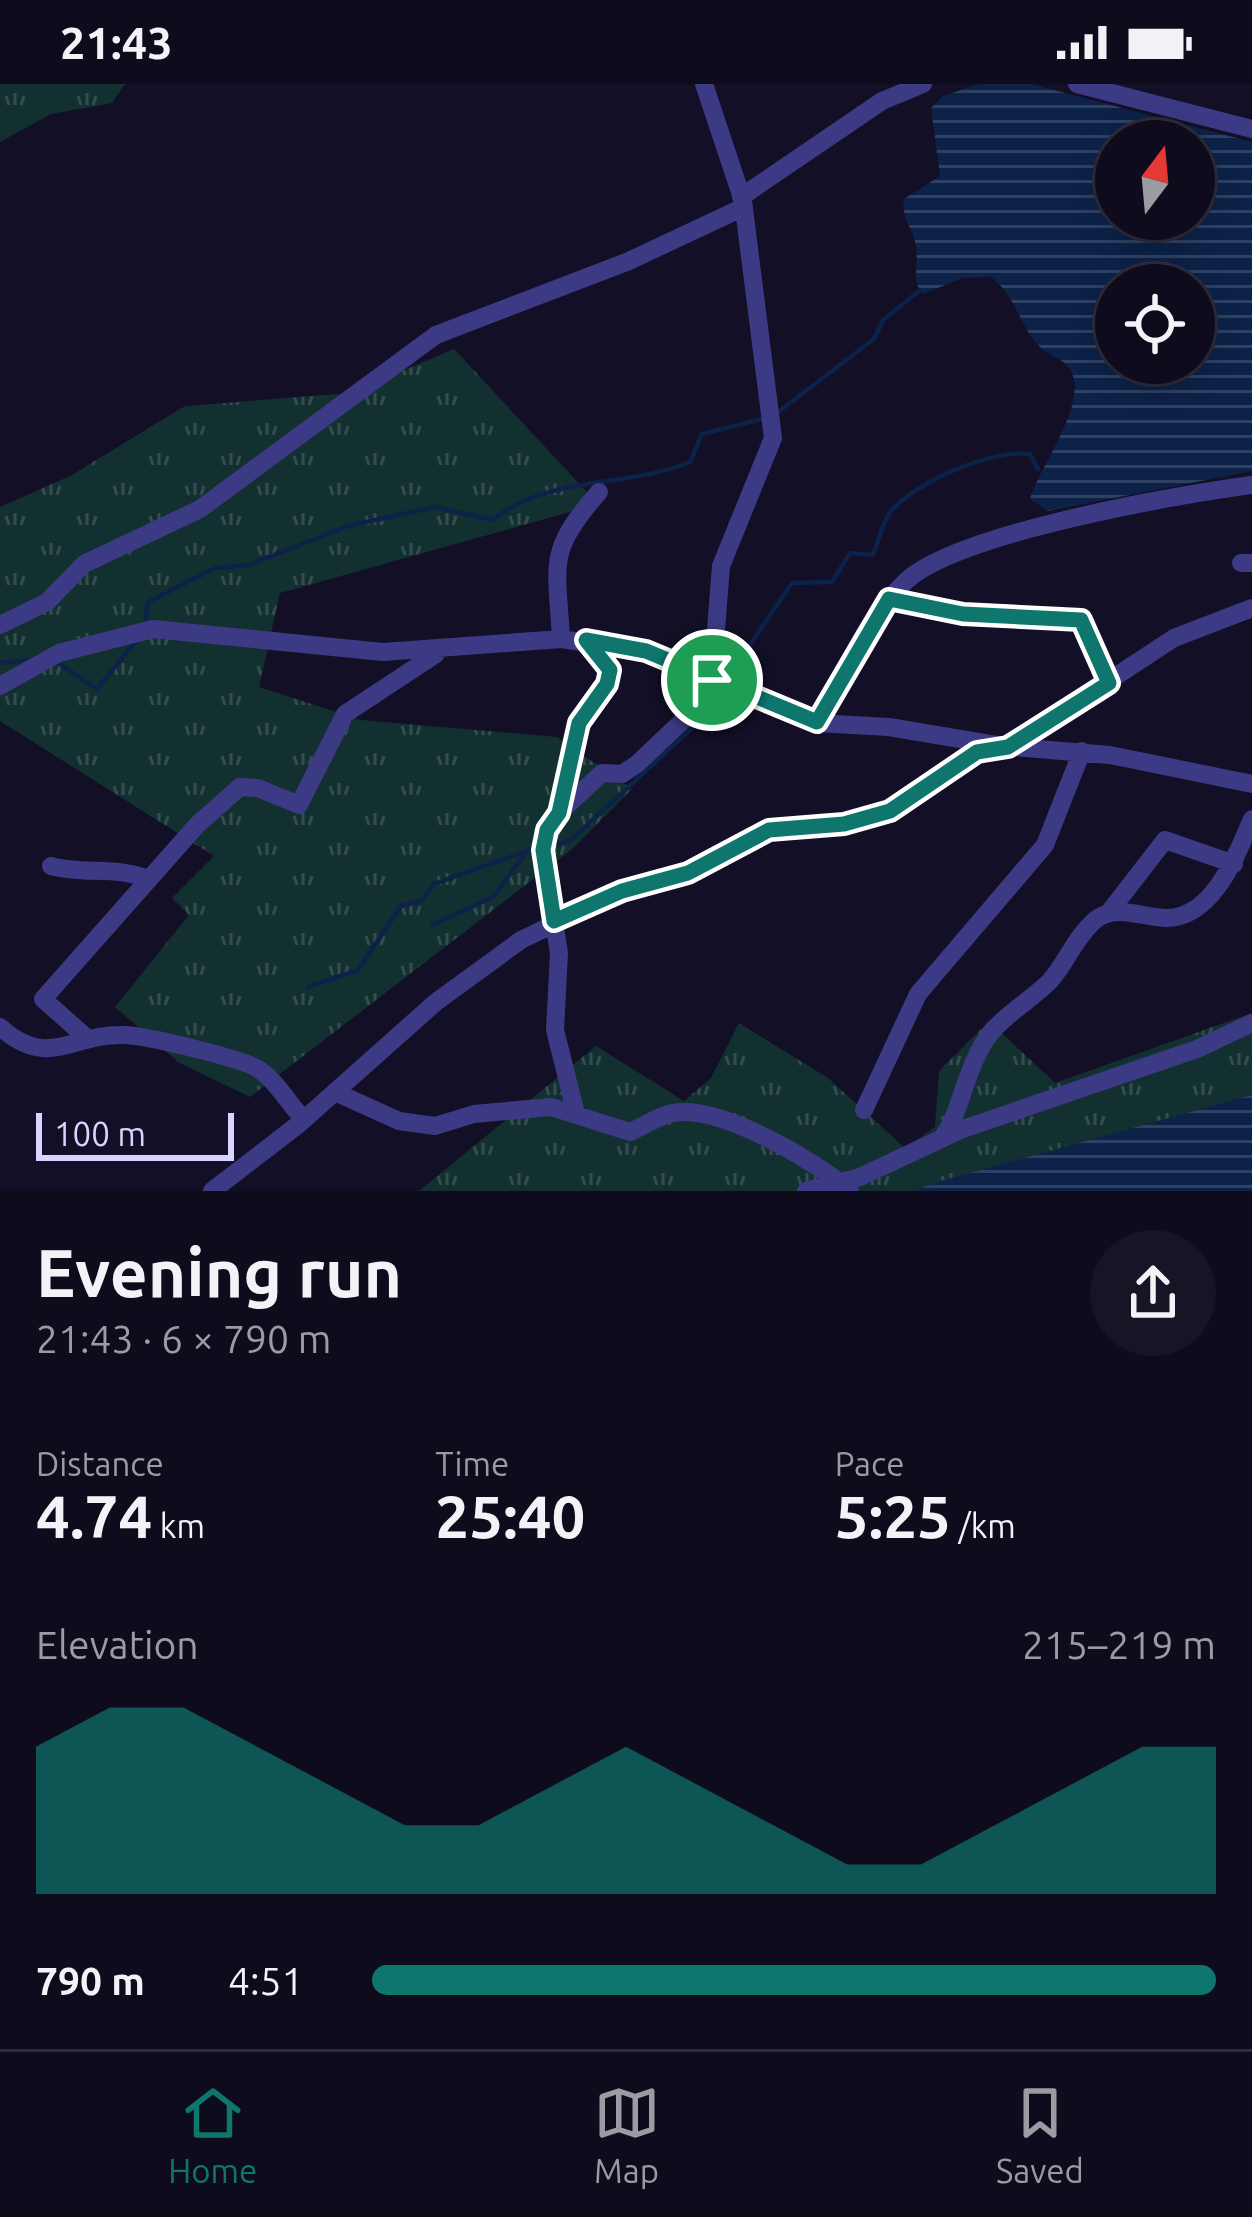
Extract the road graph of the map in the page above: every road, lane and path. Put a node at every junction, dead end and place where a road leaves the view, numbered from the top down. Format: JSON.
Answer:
{"nodes":[{"id":1,"x":704,"y":84,"type":"edge"},
{"id":2,"x":923,"y":84,"type":"edge"},
{"id":3,"x":1077,"y":84,"type":"edge"},
{"id":4,"x":1252,"y":129,"type":"edge"},
{"id":5,"x":743,"y":202,"type":"junction"},
{"id":6,"x":1252,"y":485,"type":"edge"},
{"id":7,"x":598,"y":492,"type":"dead end"},
{"id":8,"x":889,"y":599,"type":"junction"},
{"id":9,"x":1252,"y":608,"type":"edge"},
{"id":10,"x":0,"y":625,"type":"edge"},
{"id":11,"x":561,"y":639,"type":"junction"},
{"id":12,"x":586,"y":640,"type":"junction"},
{"id":13,"x":446,"y":649,"type":"junction"},
{"id":14,"x":10,"y":677,"type":"edge"},
{"id":15,"x":712,"y":680,"type":"junction"},
{"id":16,"x":1109,"y":683,"type":"junction"},
{"id":17,"x":0,"y":686,"type":"edge"},
{"id":18,"x":817,"y":722,"type":"junction"},
{"id":19,"x":987,"y":747,"type":"junction"},
{"id":20,"x":1008,"y":747,"type":"junction"},
{"id":21,"x":1082,"y":751,"type":"junction"},
{"id":22,"x":1252,"y":784,"type":"edge"},
{"id":23,"x":559,"y":813,"type":"junction"},
{"id":24,"x":1252,"y":819,"type":"edge"},
{"id":25,"x":1234,"y":864,"type":"junction"},
{"id":26,"x":51,"y":866,"type":"dead end"},
{"id":27,"x":148,"y":878,"type":"junction"},
{"id":28,"x":1111,"y":911,"type":"junction"},
{"id":29,"x":554,"y":921,"type":"junction"},
{"id":30,"x":1252,"y":1024,"type":"edge"},
{"id":31,"x":0,"y":1028,"type":"edge"},
{"id":32,"x":88,"y":1039,"type":"junction"},
{"id":33,"x":335,"y":1092,"type":"junction"},
{"id":34,"x":864,"y":1110,"type":"dead end"},
{"id":35,"x":576,"y":1114,"type":"junction"},
{"id":36,"x":304,"y":1120,"type":"junction"},
{"id":37,"x":943,"y":1137,"type":"junction"},
{"id":38,"x":844,"y":1186,"type":"edge"},
{"id":39,"x":212,"y":1191,"type":"edge"},
{"id":40,"x":806,"y":1191,"type":"edge"}],
"edges":[{"from":1,"to":5,"type":"street"},
{"from":2,"to":5,"type":"street"},
{"from":3,"to":4,"type":"street"},
{"from":5,"to":10,"type":"street"},
{"from":5,"to":15,"type":"street"},
{"from":6,"to":8,"type":"street"},
{"from":7,"to":11,"type":"street"},
{"from":8,"to":16,"type":"street"},
{"from":8,"to":18,"type":"street"},
{"from":9,"to":16,"type":"street"},
{"from":11,"to":12,"type":"street"},
{"from":11,"to":13,"type":"street"},
{"from":12,"to":15,"type":"street"},
{"from":12,"to":23,"type":"street"},
{"from":13,"to":14,"type":"street"},
{"from":13,"to":27,"type":"street"},
{"from":14,"to":17,"type":"street"},
{"from":15,"to":18,"type":"street"},
{"from":15,"to":23,"type":"street"},
{"from":16,"to":20,"type":"street"},
{"from":18,"to":19,"type":"street"},
{"from":19,"to":20,"type":"street"},
{"from":19,"to":29,"type":"street"},
{"from":20,"to":21,"type":"street"},
{"from":21,"to":22,"type":"street"},
{"from":21,"to":34,"type":"street"},
{"from":23,"to":29,"type":"street"},
{"from":24,"to":25,"type":"street"},
{"from":25,"to":28,"type":"street"},
{"from":25,"to":28,"type":"street"},
{"from":26,"to":27,"type":"street"},
{"from":27,"to":32,"type":"street"},
{"from":28,"to":37,"type":"street"},
{"from":29,"to":33,"type":"street"},
{"from":29,"to":35,"type":"street"},
{"from":30,"to":37,"type":"street"},
{"from":31,"to":32,"type":"street"},
{"from":32,"to":36,"type":"street"},
{"from":33,"to":35,"type":"street"},
{"from":33,"to":36,"type":"street"},
{"from":35,"to":38,"type":"street"},
{"from":36,"to":39,"type":"street"},
{"from":37,"to":38,"type":"street"},
{"from":38,"to":40,"type":"street"}]}
